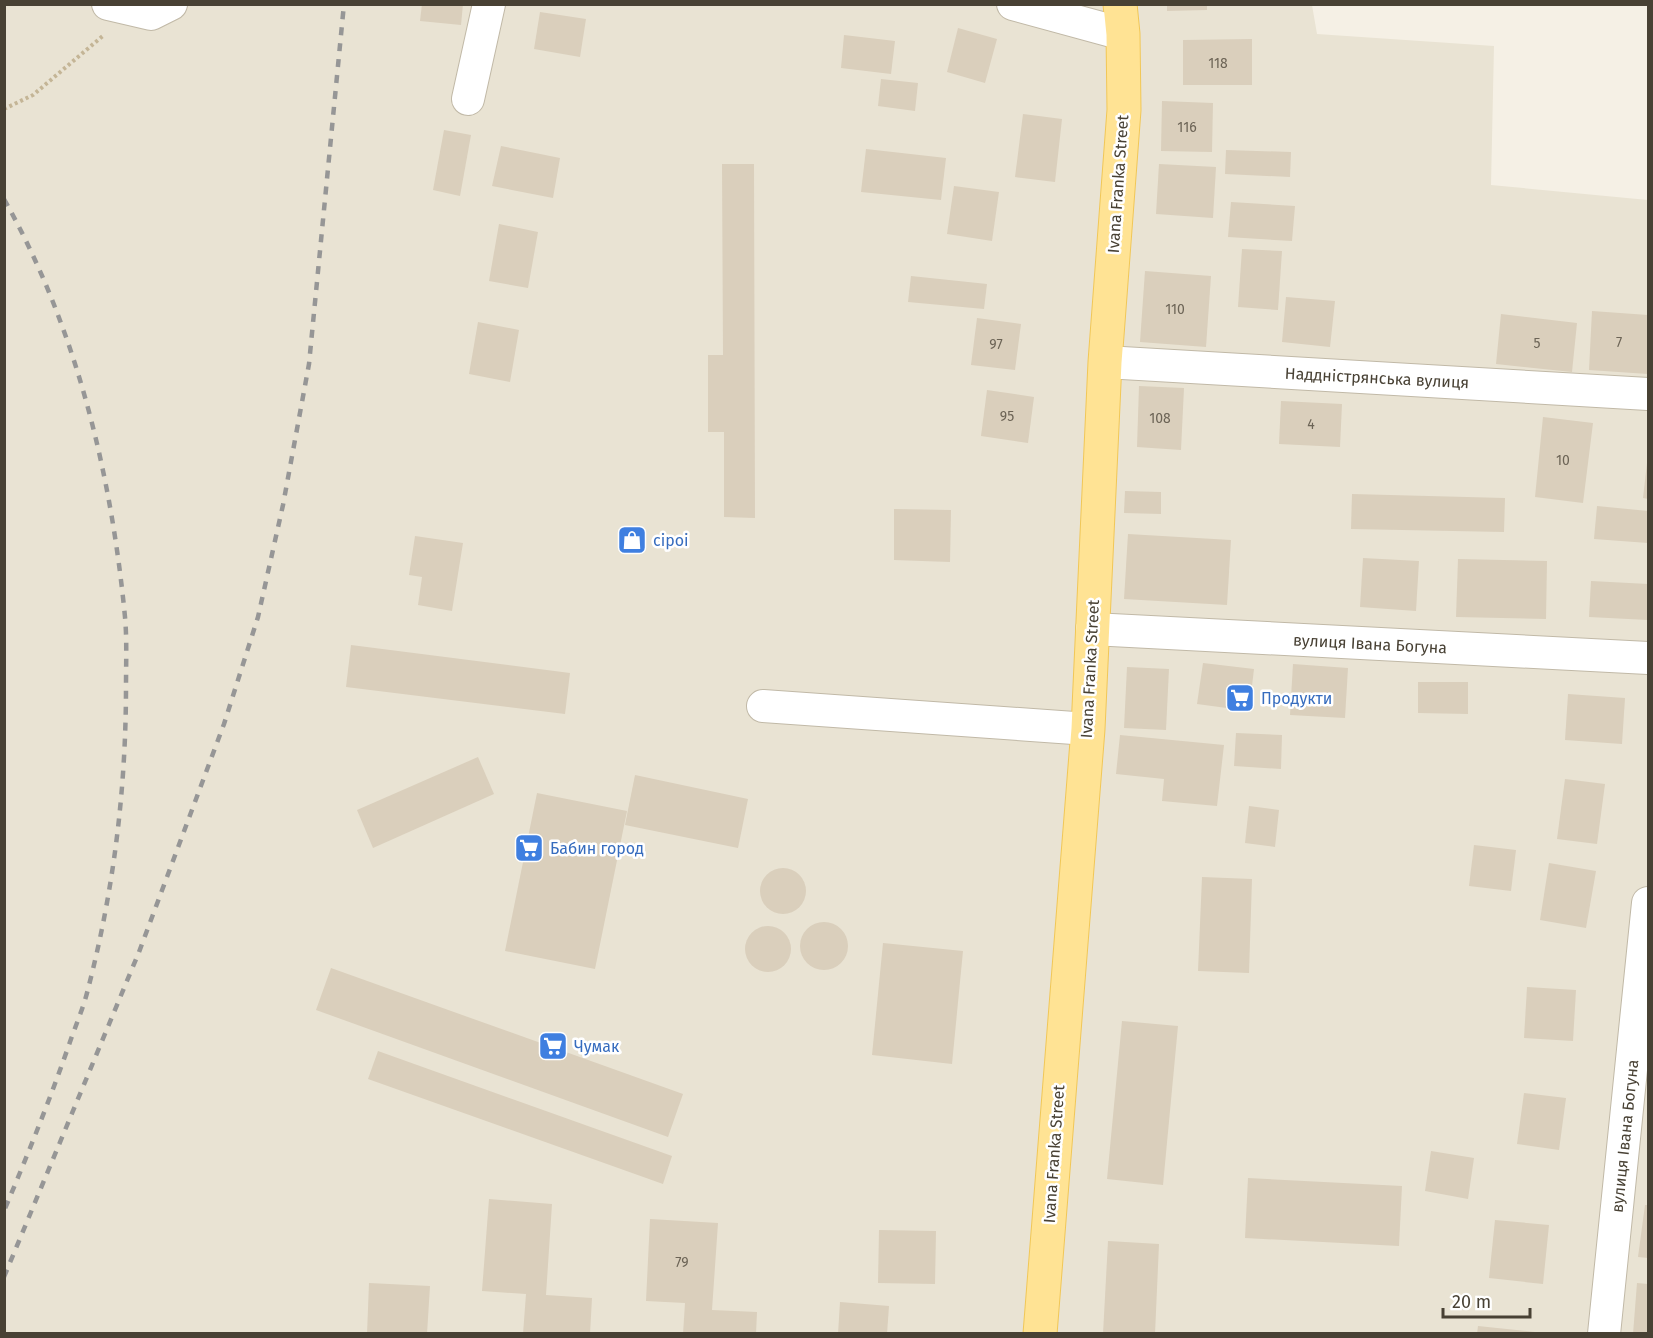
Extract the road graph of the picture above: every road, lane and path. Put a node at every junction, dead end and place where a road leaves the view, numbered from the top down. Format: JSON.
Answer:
{"nodes":[{"id":1,"x":171,"y":4,"type":"edge"},
{"id":2,"x":489,"y":4,"type":"edge"},
{"id":3,"x":1013,"y":4,"type":"edge"},
{"id":4,"x":107,"y":19,"type":"edge"},
{"id":5,"x":1121,"y":19,"type":"edge"},
{"id":6,"x":468,"y":99,"type":"dead end"},
{"id":7,"x":4,"y":109,"type":"edge"},
{"id":8,"x":1105,"y":362,"type":"junction"},
{"id":9,"x":1648,"y":394,"type":"edge"},
{"id":10,"x":1092,"y":629,"type":"junction"},
{"id":11,"x":1648,"y":658,"type":"edge"},
{"id":12,"x":763,"y":706,"type":"dead end"},
{"id":13,"x":1088,"y":729,"type":"junction"},
{"id":14,"x":1648,"y":903,"type":"edge"},
{"id":15,"x":1041,"y":1334,"type":"edge"},
{"id":16,"x":1604,"y":1334,"type":"edge"}],
"edges":[{"from":1,"to":4,"type":"street"},
{"from":2,"to":6,"type":"street"},
{"from":3,"to":5,"type":"street"},
{"from":4,"to":7,"type":"path"},
{"from":5,"to":8,"type":"main road","name":"Ivana Franka Street"},
{"from":8,"to":9,"type":"street","name":"Наддністрянська вулиця"},
{"from":8,"to":10,"type":"main road","name":"Ivana Franka Street"},
{"from":10,"to":11,"type":"street","name":"вулиця Івана Богуна"},
{"from":10,"to":13,"type":"main road","name":"Ivana Franka Street"},
{"from":12,"to":13,"type":"street"},
{"from":13,"to":15,"type":"main road","name":"Ivana Franka Street"},
{"from":14,"to":16,"type":"street","name":"вулиця Івана Богуна"}]}
